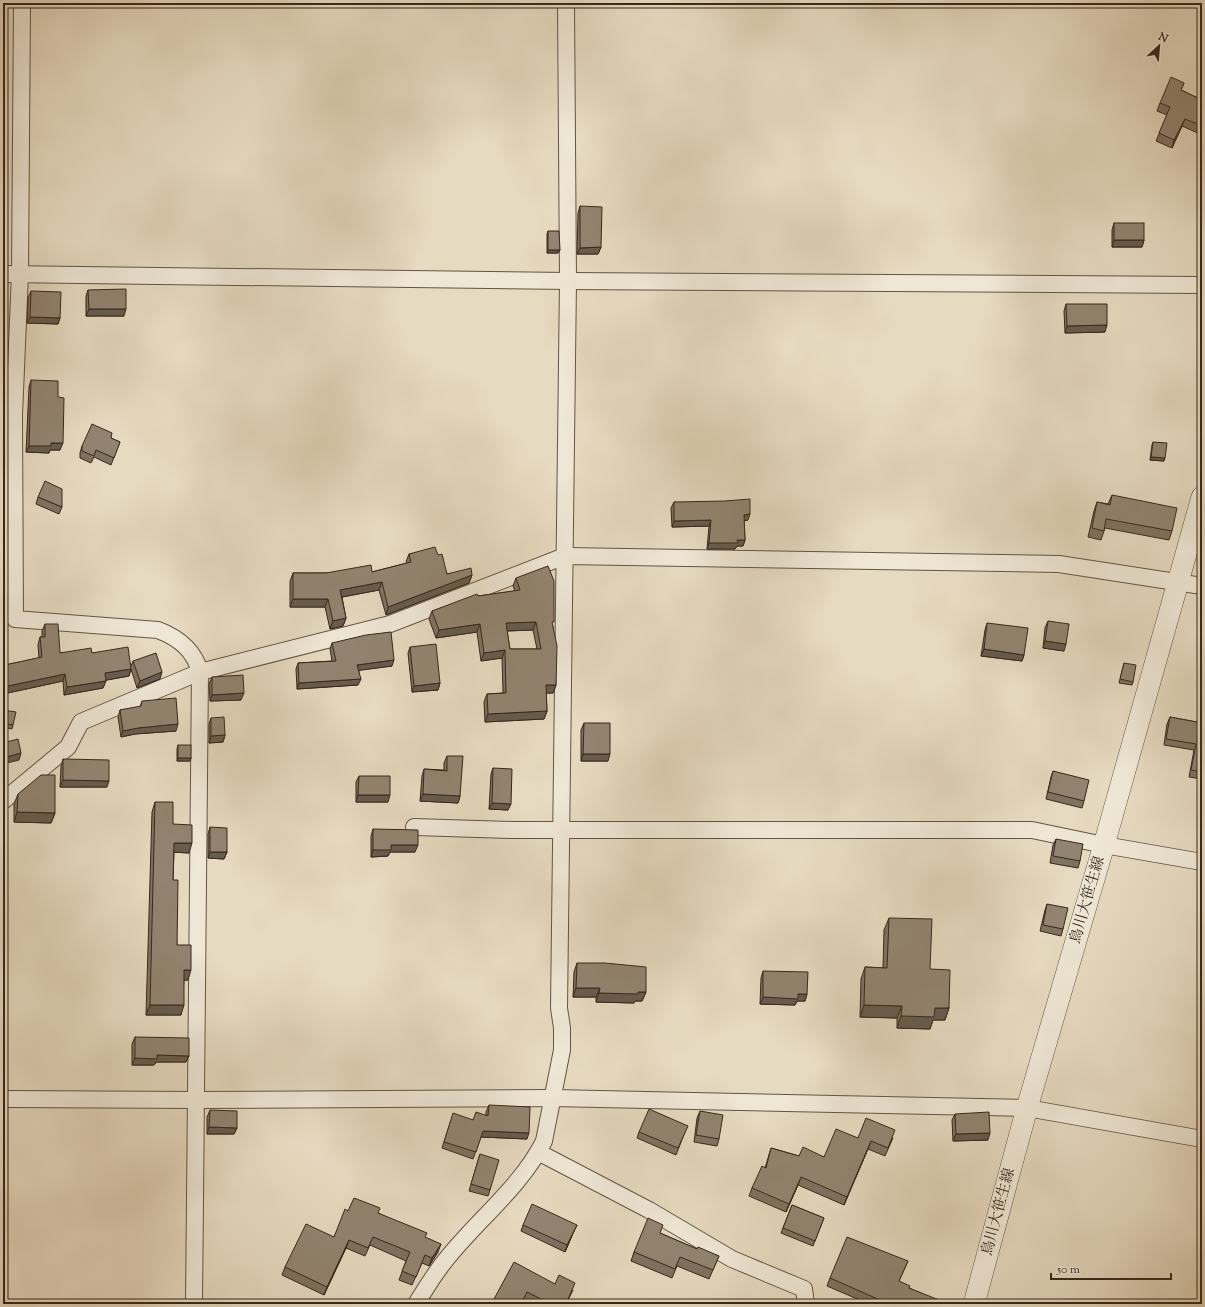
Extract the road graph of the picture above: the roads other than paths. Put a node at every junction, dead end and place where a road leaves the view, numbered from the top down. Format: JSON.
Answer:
{"nodes":[{"id":1,"x":22,"y":3,"type":"edge"},
{"id":2,"x":566,"y":3,"type":"edge"},
{"id":3,"x":3,"y":274,"type":"edge"},
{"id":4,"x":20,"y":274,"type":"junction"},
{"id":5,"x":568,"y":281,"type":"junction"},
{"id":6,"x":1202,"y":285,"type":"edge"},
{"id":7,"x":1202,"y":497,"type":"edge"},
{"id":8,"x":565,"y":556,"type":"junction"},
{"id":9,"x":1178,"y":582,"type":"junction"},
{"id":10,"x":1202,"y":586,"type":"edge"},
{"id":11,"x":200,"y":672,"type":"junction"},
{"id":12,"x":3,"y":801,"type":"edge"},
{"id":13,"x":414,"y":827,"type":"dead end"},
{"id":14,"x":562,"y":830,"type":"junction"},
{"id":15,"x":1104,"y":845,"type":"junction"},
{"id":16,"x":1202,"y":862,"type":"edge"},
{"id":17,"x":552,"y":1098,"type":"junction"},
{"id":18,"x":3,"y":1099,"type":"edge"},
{"id":19,"x":197,"y":1100,"type":"junction"},
{"id":20,"x":1027,"y":1108,"type":"junction"},
{"id":21,"x":1202,"y":1139,"type":"edge"},
{"id":22,"x":538,"y":1152,"type":"junction"},
{"id":23,"x":194,"y":1304,"type":"edge"},
{"id":24,"x":416,"y":1304,"type":"edge"},
{"id":25,"x":806,"y":1304,"type":"edge"},
{"id":26,"x":974,"y":1304,"type":"edge"}],
"edges":[{"from":1,"to":4,"type":"street"},
{"from":2,"to":5,"type":"street"},
{"from":3,"to":4,"type":"street"},
{"from":4,"to":5,"type":"street"},
{"from":4,"to":11,"type":"street"},
{"from":5,"to":6,"type":"street"},
{"from":5,"to":8,"type":"street"},
{"from":7,"to":9,"type":"street","name":"鳥川大笹生線"},
{"from":8,"to":9,"type":"street"},
{"from":8,"to":11,"type":"street"},
{"from":8,"to":14,"type":"street"},
{"from":9,"to":10,"type":"street"},
{"from":9,"to":15,"type":"street","name":"鳥川大笹生線"},
{"from":11,"to":12,"type":"street"},
{"from":11,"to":19,"type":"street"},
{"from":13,"to":14,"type":"street"},
{"from":14,"to":15,"type":"street"},
{"from":14,"to":17,"type":"street"},
{"from":15,"to":16,"type":"street"},
{"from":15,"to":20,"type":"street","name":"鳥川大笹生線"},
{"from":17,"to":19,"type":"street"},
{"from":17,"to":20,"type":"street"},
{"from":17,"to":22,"type":"street"},
{"from":18,"to":19,"type":"street"},
{"from":19,"to":23,"type":"street"},
{"from":20,"to":21,"type":"street"},
{"from":20,"to":26,"type":"street","name":"鳥川大笹生線"},
{"from":22,"to":24,"type":"street"},
{"from":22,"to":25,"type":"street"}]}
